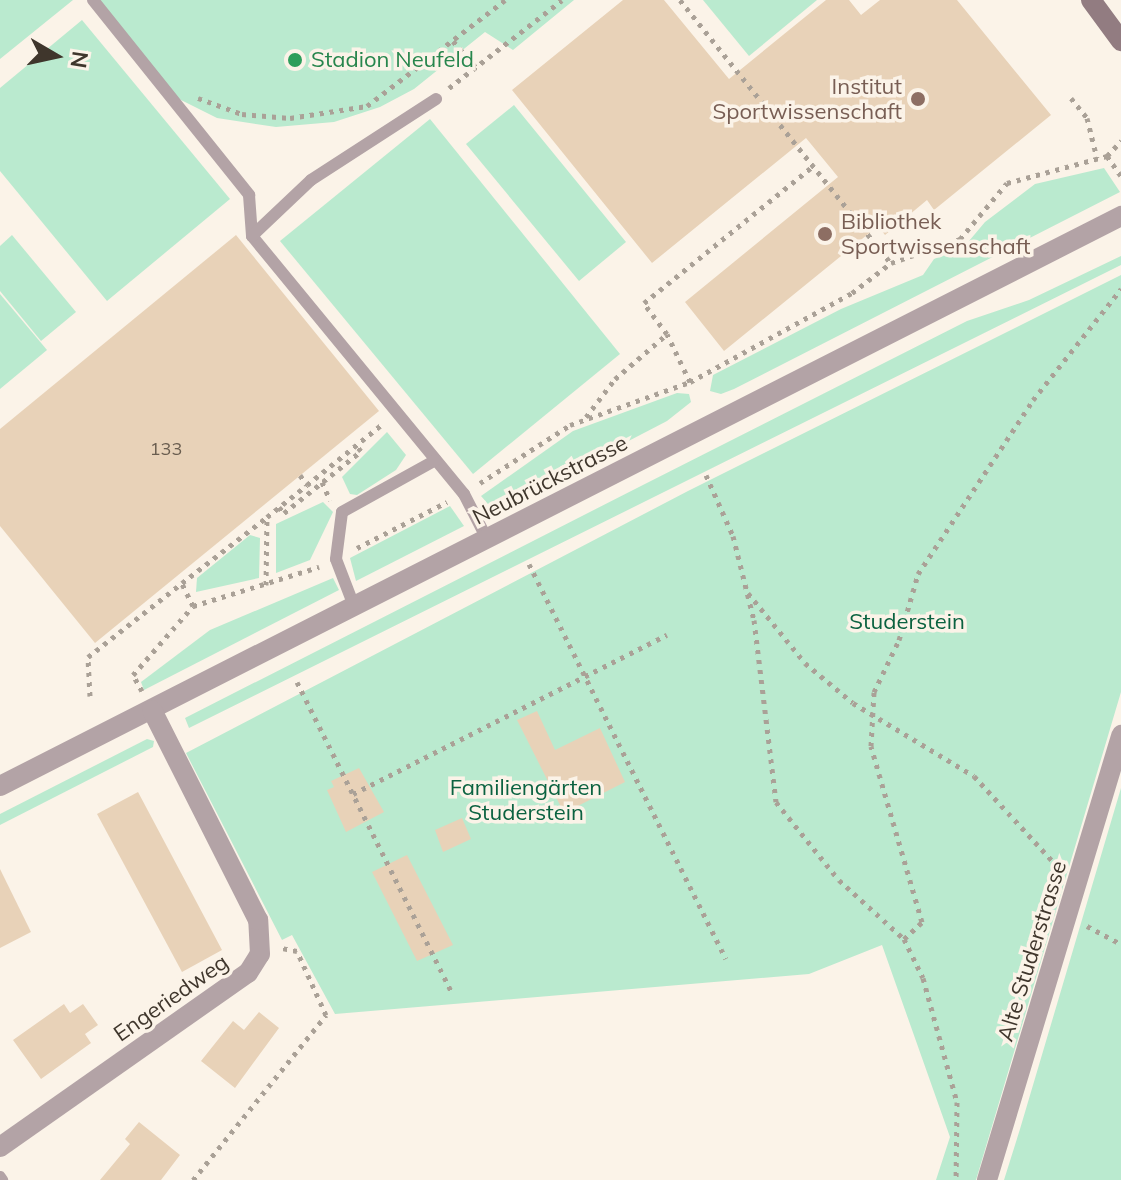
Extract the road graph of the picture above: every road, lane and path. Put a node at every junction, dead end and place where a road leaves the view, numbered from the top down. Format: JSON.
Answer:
{"nodes":[{"id":1,"x":93,"y":0,"type":"edge"},
{"id":2,"x":505,"y":0,"type":"edge"},
{"id":3,"x":562,"y":0,"type":"edge"},
{"id":4,"x":680,"y":0,"type":"edge"},
{"id":5,"x":1091,"y":0,"type":"edge"},
{"id":6,"x":453,"y":41,"type":"junction"},
{"id":7,"x":1121,"y":41,"type":"edge"},
{"id":8,"x":476,"y":67,"type":"junction"},
{"id":9,"x":192,"y":96,"type":"dead end"},
{"id":10,"x":1071,"y":98,"type":"dead end"},
{"id":11,"x":436,"y":99,"type":"joint"},
{"id":12,"x":1121,"y":141,"type":"edge"},
{"id":13,"x":1107,"y":156,"type":"junction"},
{"id":14,"x":1097,"y":158,"type":"junction"},
{"id":15,"x":813,"y":166,"type":"junction"},
{"id":16,"x":1121,"y":176,"type":"edge"},
{"id":17,"x":1121,"y":216,"type":"edge"},
{"id":18,"x":252,"y":236,"type":"junction"},
{"id":19,"x":891,"y":263,"type":"junction"},
{"id":20,"x":1121,"y":289,"type":"edge"},
{"id":21,"x":667,"y":334,"type":"junction"},
{"id":22,"x":690,"y":382,"type":"junction"},
{"id":23,"x":397,"y":413,"type":"junction"},
{"id":24,"x":586,"y":417,"type":"junction"},
{"id":25,"x":356,"y":445,"type":"junction"},
{"id":26,"x":436,"y":460,"type":"junction"},
{"id":27,"x":300,"y":475,"type":"dead end"},
{"id":28,"x":706,"y":475,"type":"dead end"},
{"id":29,"x":307,"y":485,"type":"junction"},
{"id":30,"x":464,"y":494,"type":"junction"},
{"id":31,"x":279,"y":507,"type":"junction"},
{"id":32,"x":267,"y":517,"type":"junction"},
{"id":33,"x":487,"y":539,"type":"junction"},
{"id":34,"x":336,"y":559,"type":"junction"},
{"id":35,"x":529,"y":564,"type":"dead end"},
{"id":36,"x":182,"y":583,"type":"junction"},
{"id":37,"x":266,"y":585,"type":"junction"},
{"id":38,"x":747,"y":591,"type":"junction"},
{"id":39,"x":193,"y":606,"type":"junction"},
{"id":40,"x":354,"y":606,"type":"junction"},
{"id":41,"x":667,"y":635,"type":"dead end"},
{"id":42,"x":584,"y":677,"type":"junction"},
{"id":43,"x":297,"y":682,"type":"dead end"},
{"id":44,"x":90,"y":696,"type":"dead end"},
{"id":45,"x":152,"y":710,"type":"junction"},
{"id":46,"x":870,"y":712,"type":"junction"},
{"id":47,"x":1121,"y":735,"type":"edge"},
{"id":48,"x":0,"y":786,"type":"edge"},
{"id":49,"x":353,"y":794,"type":"junction"},
{"id":50,"x":1078,"y":881,"type":"junction"},
{"id":51,"x":1068,"y":915,"type":"junction"},
{"id":52,"x":904,"y":939,"type":"junction"},
{"id":53,"x":1121,"y":944,"type":"edge"},
{"id":54,"x":273,"y":946,"type":"dead end"},
{"id":55,"x":726,"y":959,"type":"dead end"},
{"id":56,"x":451,"y":991,"type":"dead end"},
{"id":57,"x":0,"y":1147,"type":"edge"},
{"id":58,"x":193,"y":1180,"type":"edge"},
{"id":59,"x":956,"y":1180,"type":"edge"},
{"id":60,"x":987,"y":1180,"type":"edge"}],
"edges":[{"from":1,"to":18,"type":"lane"},
{"from":2,"to":6,"type":"path"},
{"from":3,"to":8,"type":"path"},
{"from":4,"to":15,"type":"path"},
{"from":5,"to":7,"type":"main road"},
{"from":6,"to":8,"type":"path"},
{"from":6,"to":9,"type":"path"},
{"from":8,"to":11,"type":"path"},
{"from":10,"to":14,"type":"path"},
{"from":11,"to":18,"type":"lane"},
{"from":12,"to":13,"type":"path"},
{"from":13,"to":14,"type":"path"},
{"from":13,"to":16,"type":"path"},
{"from":14,"to":19,"type":"path"},
{"from":15,"to":19,"type":"path"},
{"from":15,"to":21,"type":"path"},
{"from":17,"to":33,"type":"street","name":"Neubrückstrasse"},
{"from":18,"to":23,"type":"lane"},
{"from":19,"to":22,"type":"path"},
{"from":20,"to":46,"type":"path"},
{"from":21,"to":22,"type":"path"},
{"from":21,"to":24,"type":"path"},
{"from":22,"to":24,"type":"path"},
{"from":23,"to":25,"type":"path"},
{"from":23,"to":26,"type":"lane"},
{"from":24,"to":30,"type":"path"},
{"from":25,"to":29,"type":"path"},
{"from":25,"to":31,"type":"path"},
{"from":26,"to":30,"type":"lane"},
{"from":26,"to":34,"type":"lane"},
{"from":27,"to":29,"type":"path"},
{"from":28,"to":38,"type":"path"},
{"from":29,"to":31,"type":"path"},
{"from":30,"to":33,"type":"lane"},
{"from":30,"to":34,"type":"path"},
{"from":31,"to":32,"type":"path"},
{"from":32,"to":36,"type":"path"},
{"from":32,"to":37,"type":"path"},
{"from":33,"to":40,"type":"street","name":"Neubrückstrasse"},
{"from":34,"to":37,"type":"path"},
{"from":34,"to":40,"type":"lane"},
{"from":35,"to":42,"type":"path"},
{"from":36,"to":39,"type":"path"},
{"from":36,"to":44,"type":"path"},
{"from":37,"to":39,"type":"path"},
{"from":38,"to":46,"type":"path"},
{"from":38,"to":52,"type":"path"},
{"from":39,"to":45,"type":"path"},
{"from":40,"to":45,"type":"street","name":"Neubrückstrasse"},
{"from":41,"to":42,"type":"path"},
{"from":42,"to":49,"type":"path"},
{"from":42,"to":55,"type":"path"},
{"from":43,"to":49,"type":"path"},
{"from":45,"to":48,"type":"street","name":"Neubrückstrasse"},
{"from":45,"to":57,"type":"street","name":"Engeriedweg"},
{"from":46,"to":50,"type":"path"},
{"from":46,"to":52,"type":"path"},
{"from":47,"to":50,"type":"street","name":"Alte Studerstrasse"},
{"from":49,"to":56,"type":"path"},
{"from":50,"to":51,"type":"street","name":"Alte Studerstrasse"},
{"from":51,"to":53,"type":"path"},
{"from":51,"to":60,"type":"street","name":"Alte Studerstrasse"},
{"from":52,"to":59,"type":"path"},
{"from":54,"to":58,"type":"path"}]}
